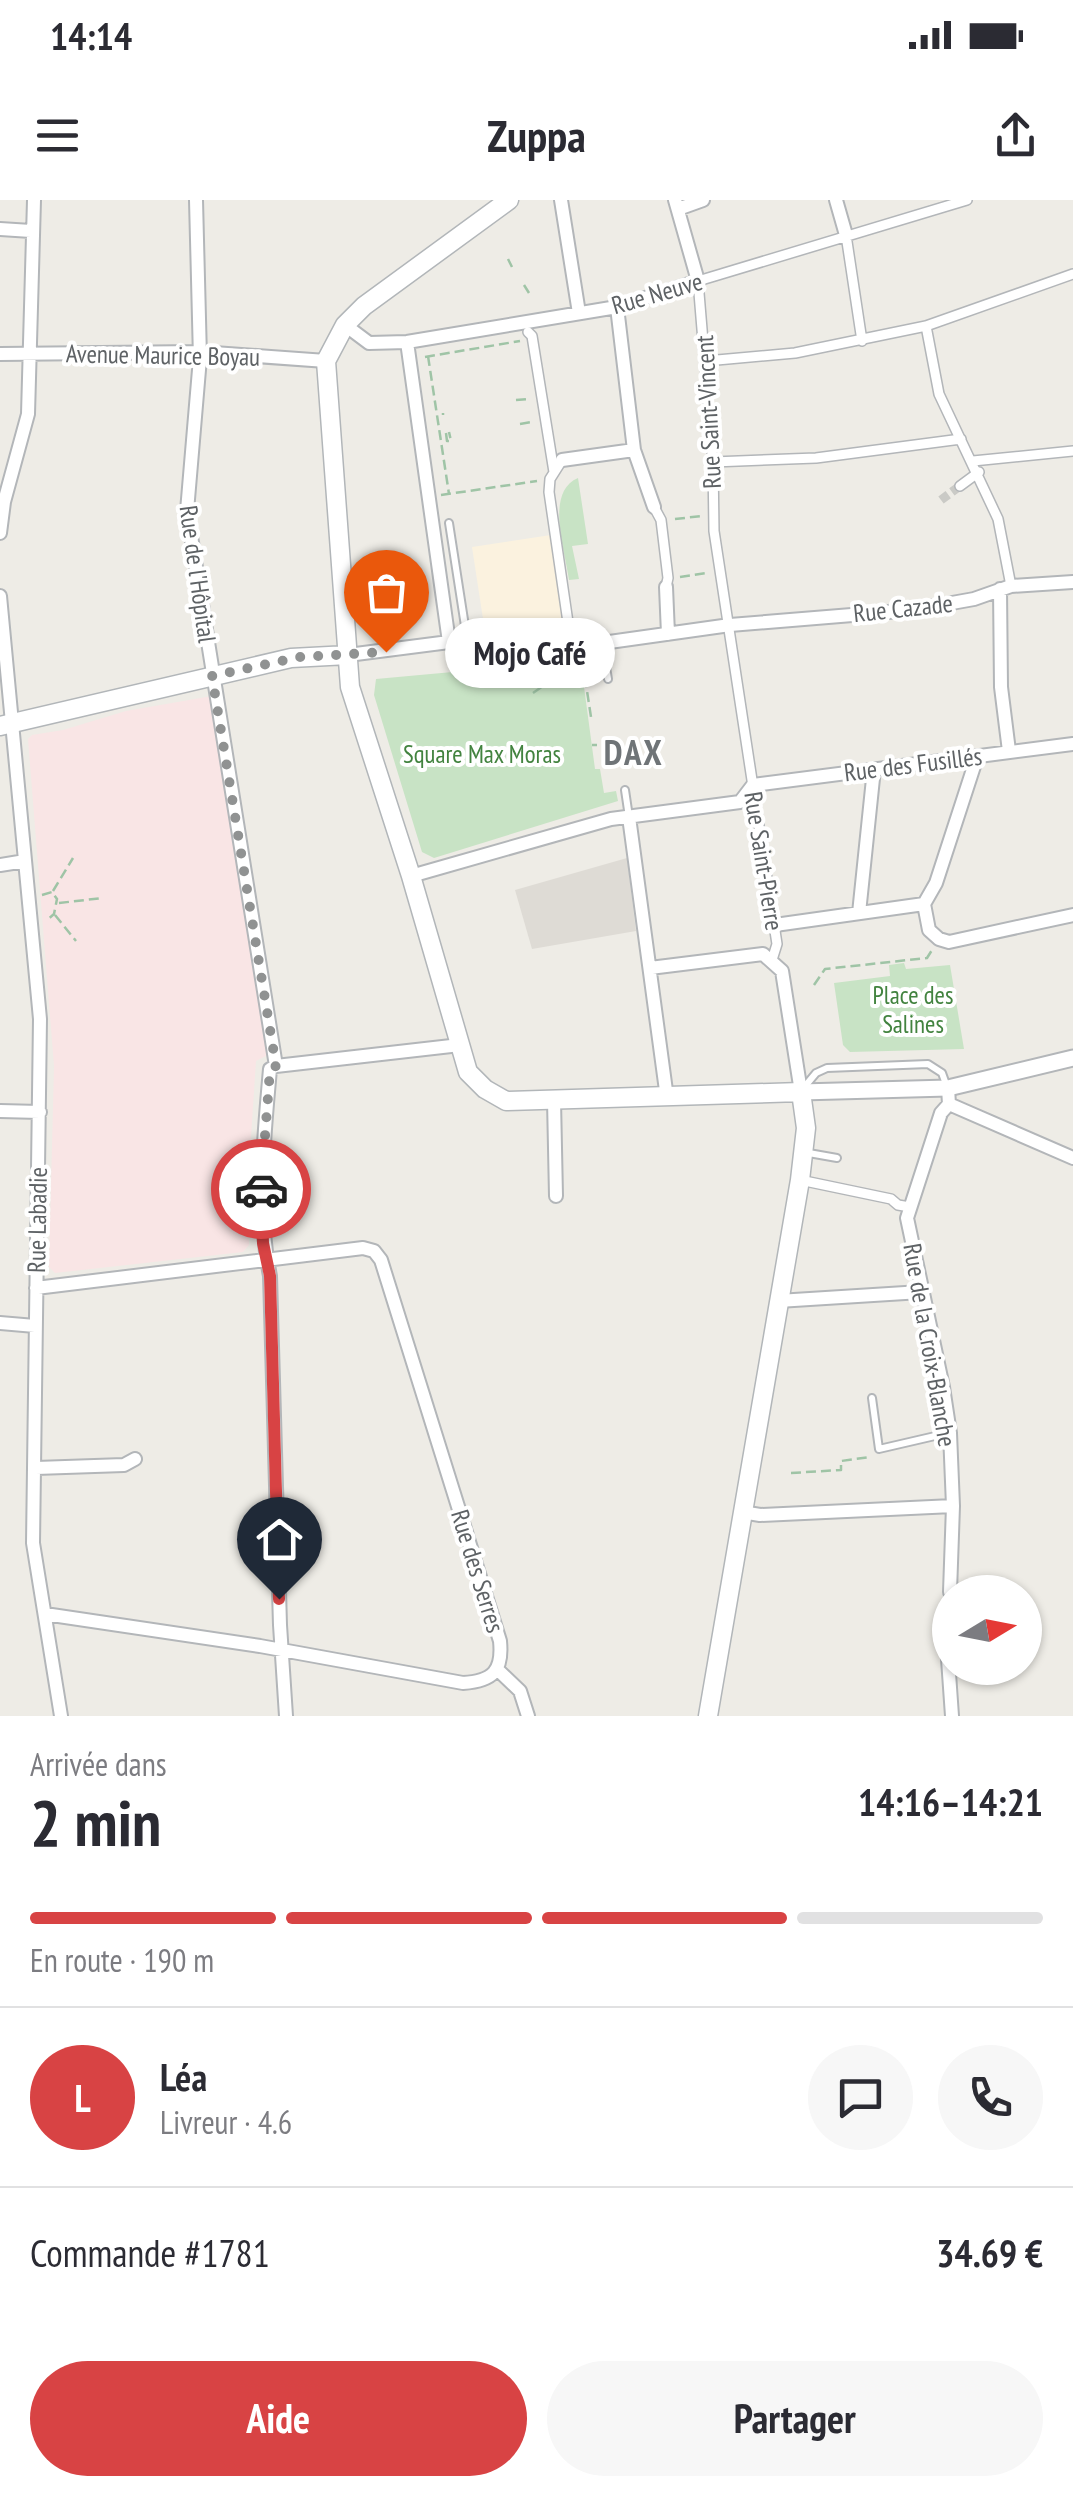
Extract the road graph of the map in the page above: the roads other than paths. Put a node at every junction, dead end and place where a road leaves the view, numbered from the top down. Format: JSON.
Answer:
{"nodes":[{"id":1,"x":34,"y":200,"type":"edge"},
{"id":2,"x":196,"y":200,"type":"edge"},
{"id":3,"x":509,"y":200,"type":"edge"},
{"id":4,"x":561,"y":200,"type":"edge"},
{"id":5,"x":703,"y":200,"type":"edge"},
{"id":6,"x":836,"y":200,"type":"edge"},
{"id":7,"x":967,"y":200,"type":"edge"},
{"id":8,"x":677,"y":204,"type":"edge"},
{"id":9,"x":489,"y":209,"type":"edge"},
{"id":10,"x":0,"y":229,"type":"edge"},
{"id":11,"x":31,"y":231,"type":"junction"},
{"id":12,"x":846,"y":236,"type":"junction"},
{"id":13,"x":1073,"y":274,"type":"edge"},
{"id":14,"x":698,"y":281,"type":"junction"},
{"id":15,"x":617,"y":306,"type":"junction"},
{"id":16,"x":579,"y":313,"type":"junction"},
{"id":17,"x":345,"y":324,"type":"junction"},
{"id":18,"x":926,"y":326,"type":"junction"},
{"id":19,"x":528,"y":332,"type":"dead end"},
{"id":20,"x":862,"y":341,"type":"junction"},
{"id":21,"x":406,"y":342,"type":"junction"},
{"id":22,"x":200,"y":352,"type":"junction"},
{"id":23,"x":0,"y":354,"type":"edge"},
{"id":24,"x":29,"y":354,"type":"junction"},
{"id":25,"x":706,"y":361,"type":"junction"},
{"id":26,"x":326,"y":362,"type":"junction"},
{"id":27,"x":961,"y":439,"type":"junction"},
{"id":28,"x":634,"y":450,"type":"junction"},
{"id":29,"x":1073,"y":451,"type":"edge"},
{"id":30,"x":973,"y":461,"type":"junction"},
{"id":31,"x":713,"y":462,"type":"junction"},
{"id":32,"x":558,"y":466,"type":"junction"},
{"id":33,"x":979,"y":472,"type":"junction"},
{"id":34,"x":960,"y":486,"type":"tunnel mouth"},
{"id":35,"x":657,"y":514,"type":"joint"},
{"id":36,"x":448,"y":524,"type":"dead end"},
{"id":37,"x":0,"y":534,"type":"edge"},
{"id":38,"x":457,"y":575,"type":"junction"},
{"id":39,"x":667,"y":582,"type":"joint"},
{"id":40,"x":1073,"y":582,"type":"edge"},
{"id":41,"x":1006,"y":587,"type":"junction"},
{"id":42,"x":441,"y":589,"type":"junction"},
{"id":43,"x":0,"y":596,"type":"edge"},
{"id":44,"x":730,"y":625,"type":"junction"},
{"id":45,"x":668,"y":634,"type":"junction"},
{"id":46,"x":449,"y":642,"type":"junction"},
{"id":47,"x":576,"y":645,"type":"junction"},
{"id":48,"x":464,"y":651,"type":"junction"},
{"id":49,"x":348,"y":655,"type":"junction"},
{"id":50,"x":212,"y":676,"type":"junction"},
{"id":51,"x":608,"y":679,"type":"dead end"},
{"id":52,"x":5,"y":725,"type":"edge"},
{"id":53,"x":1073,"y":744,"type":"edge"},
{"id":54,"x":1009,"y":751,"type":"junction"},
{"id":55,"x":977,"y":757,"type":"junction"},
{"id":56,"x":874,"y":769,"type":"junction"},
{"id":57,"x":753,"y":785,"type":"junction"},
{"id":58,"x":625,"y":790,"type":"dead end"},
{"id":59,"x":629,"y":817,"type":"junction"},
{"id":60,"x":25,"y":860,"type":"junction"},
{"id":61,"x":0,"y":866,"type":"edge"},
{"id":62,"x":411,"y":876,"type":"junction"},
{"id":63,"x":924,"y":904,"type":"junction"},
{"id":64,"x":859,"y":913,"type":"junction"},
{"id":65,"x":1073,"y":915,"type":"edge"},
{"id":66,"x":774,"y":925,"type":"junction"},
{"id":67,"x":772,"y":960,"type":"junction"},
{"id":68,"x":650,"y":968,"type":"junction"},
{"id":69,"x":460,"y":1045,"type":"junction"},
{"id":70,"x":1072,"y":1063,"type":"edge"},
{"id":71,"x":276,"y":1066,"type":"junction"},
{"id":72,"x":801,"y":1092,"type":"junction"},
{"id":73,"x":667,"y":1098,"type":"junction"},
{"id":74,"x":554,"y":1100,"type":"junction"},
{"id":75,"x":946,"y":1102,"type":"junction"},
{"id":76,"x":0,"y":1110,"type":"edge"},
{"id":77,"x":40,"y":1112,"type":"junction"},
{"id":78,"x":802,"y":1152,"type":"junction"},
{"id":79,"x":836,"y":1158,"type":"dead end"},
{"id":80,"x":1073,"y":1158,"type":"edge"},
{"id":81,"x":800,"y":1180,"type":"junction"},
{"id":82,"x":556,"y":1196,"type":"dead end"},
{"id":83,"x":909,"y":1212,"type":"junction"},
{"id":84,"x":267,"y":1258,"type":"junction"},
{"id":85,"x":36,"y":1288,"type":"junction"},
{"id":86,"x":921,"y":1292,"type":"junction"},
{"id":87,"x":778,"y":1301,"type":"junction"},
{"id":88,"x":0,"y":1324,"type":"edge"},
{"id":89,"x":35,"y":1326,"type":"junction"},
{"id":90,"x":872,"y":1398,"type":"dead end"},
{"id":91,"x":950,"y":1433,"type":"junction"},
{"id":92,"x":135,"y":1459,"type":"dead end"},
{"id":93,"x":36,"y":1468,"type":"junction"},
{"id":94,"x":953,"y":1506,"type":"junction"},
{"id":95,"x":742,"y":1512,"type":"junction"},
{"id":96,"x":951,"y":1575,"type":"edge"},
{"id":97,"x":45,"y":1614,"type":"junction"},
{"id":98,"x":282,"y":1652,"type":"junction"},
{"id":99,"x":498,"y":1670,"type":"junction"},
{"id":100,"x":950,"y":1685,"type":"edge"},
{"id":101,"x":61,"y":1716,"type":"edge"},
{"id":102,"x":286,"y":1716,"type":"edge"},
{"id":103,"x":528,"y":1716,"type":"edge"},
{"id":104,"x":708,"y":1716,"type":"edge"},
{"id":105,"x":952,"y":1716,"type":"edge"}],
"edges":[{"from":1,"to":11,"type":"street"},
{"from":2,"to":22,"type":"street","name":"Rue de l'Hôpital"},
{"from":3,"to":9,"type":"main road"},
{"from":4,"to":16,"type":"street"},
{"from":5,"to":8,"type":"street"},
{"from":6,"to":12,"type":"street"},
{"from":7,"to":12,"type":"street","name":"Rue Neuve"},
{"from":8,"to":14,"type":"street","name":"Rue Saint-Vincent"},
{"from":9,"to":17,"type":"main road"},
{"from":10,"to":11,"type":"street"},
{"from":11,"to":24,"type":"street"},
{"from":12,"to":14,"type":"street","name":"Rue Neuve"},
{"from":12,"to":20,"type":"street"},
{"from":13,"to":18,"type":"street"},
{"from":14,"to":15,"type":"street","name":"Rue Neuve"},
{"from":14,"to":25,"type":"street","name":"Rue Saint-Vincent"},
{"from":15,"to":16,"type":"street","name":"Rue Neuve"},
{"from":15,"to":28,"type":"street"},
{"from":16,"to":21,"type":"street","name":"Rue Neuve"},
{"from":17,"to":21,"type":"street","name":"Rue Neuve"},
{"from":17,"to":26,"type":"main road"},
{"from":18,"to":20,"type":"street"},
{"from":18,"to":27,"type":"street"},
{"from":19,"to":32,"type":"street"},
{"from":20,"to":25,"type":"street"},
{"from":21,"to":42,"type":"street"},
{"from":22,"to":24,"type":"street","name":"Avenue Maurice Boyau"},
{"from":22,"to":26,"type":"street","name":"Avenue Maurice Boyau"},
{"from":22,"to":50,"type":"street","name":"Rue de l'Hôpital"},
{"from":23,"to":24,"type":"street","name":"Avenue Maurice Boyau"},
{"from":24,"to":37,"type":"street"},
{"from":25,"to":31,"type":"street","name":"Rue Saint-Vincent"},
{"from":26,"to":49,"type":"main road"},
{"from":27,"to":30,"type":"street"},
{"from":27,"to":31,"type":"street"},
{"from":28,"to":32,"type":"street"},
{"from":28,"to":35,"type":"street"},
{"from":29,"to":30,"type":"street"},
{"from":30,"to":33,"type":"street"},
{"from":31,"to":44,"type":"street","name":"Rue Saint-Vincent"},
{"from":32,"to":47,"type":"street"},
{"from":33,"to":34,"type":"street"},
{"from":33,"to":41,"type":"street"},
{"from":35,"to":39,"type":"street"},
{"from":36,"to":38,"type":"lane"},
{"from":38,"to":42,"type":"lane"},
{"from":38,"to":48,"type":"lane"},
{"from":39,"to":45,"type":"street"},
{"from":40,"to":41,"type":"street","name":"Rue Cazade"},
{"from":41,"to":44,"type":"street","name":"Rue Cazade"},
{"from":41,"to":54,"type":"street"},
{"from":42,"to":46,"type":"street"},
{"from":43,"to":52,"type":"street","name":"Rue Labadie"},
{"from":44,"to":45,"type":"street","name":"Rue Cazade"},
{"from":44,"to":57,"type":"street","name":"Rue Saint-Pierre"},
{"from":45,"to":47,"type":"street","name":"Rue Cazade"},
{"from":46,"to":48,"type":"street"},
{"from":46,"to":49,"type":"street"},
{"from":47,"to":48,"type":"street","name":"Rue Cazade"},
{"from":47,"to":51,"type":"lane"},
{"from":49,"to":50,"type":"main road"},
{"from":49,"to":62,"type":"main road"},
{"from":50,"to":52,"type":"main road"},
{"from":50,"to":71,"type":"street","name":"Rue de l'Hôpital"},
{"from":52,"to":60,"type":"street","name":"Rue Labadie"},
{"from":53,"to":54,"type":"street","name":"Rue des Fusillés"},
{"from":54,"to":55,"type":"street","name":"Rue des Fusillés"},
{"from":55,"to":56,"type":"street","name":"Rue des Fusillés"},
{"from":55,"to":63,"type":"street"},
{"from":56,"to":57,"type":"street","name":"Rue des Fusillés"},
{"from":56,"to":64,"type":"street"},
{"from":57,"to":59,"type":"street","name":"Rue des Fusillés"},
{"from":57,"to":66,"type":"street","name":"Rue Saint-Pierre"},
{"from":58,"to":59,"type":"lane"},
{"from":59,"to":62,"type":"street","name":"Rue des Fusillés"},
{"from":59,"to":68,"type":"street"},
{"from":60,"to":61,"type":"street"},
{"from":60,"to":77,"type":"street","name":"Rue Labadie"},
{"from":62,"to":69,"type":"main road"},
{"from":63,"to":64,"type":"street"},
{"from":63,"to":65,"type":"street"},
{"from":64,"to":66,"type":"street"},
{"from":66,"to":67,"type":"street","name":"Rue Saint-Pierre"},
{"from":67,"to":68,"type":"street"},
{"from":67,"to":72,"type":"street","name":"Rue Saint-Pierre"},
{"from":68,"to":73,"type":"street"},
{"from":69,"to":71,"type":"street"},
{"from":69,"to":74,"type":"main road"},
{"from":70,"to":75,"type":"street"},
{"from":71,"to":84,"type":"street"},
{"from":72,"to":73,"type":"main road"},
{"from":72,"to":75,"type":"street"},
{"from":72,"to":75,"type":"lane"},
{"from":72,"to":78,"type":"main road"},
{"from":73,"to":74,"type":"main road"},
{"from":74,"to":82,"type":"street"},
{"from":75,"to":80,"type":"street"},
{"from":75,"to":83,"type":"street"},
{"from":76,"to":77,"type":"street"},
{"from":77,"to":85,"type":"street","name":"Rue Labadie"},
{"from":78,"to":79,"type":"lane"},
{"from":78,"to":81,"type":"main road"},
{"from":81,"to":83,"type":"street"},
{"from":81,"to":87,"type":"main road"},
{"from":83,"to":86,"type":"street","name":"Rue de la Croix-Blanche"},
{"from":84,"to":85,"type":"street","name":"Rue des Serres"},
{"from":84,"to":98,"type":"street"},
{"from":84,"to":99,"type":"street","name":"Rue des Serres"},
{"from":85,"to":89,"type":"street","name":"Rue Labadie"},
{"from":86,"to":87,"type":"street"},
{"from":86,"to":91,"type":"street","name":"Rue de la Croix-Blanche"},
{"from":87,"to":95,"type":"main road"},
{"from":88,"to":89,"type":"street"},
{"from":89,"to":93,"type":"street","name":"Rue Labadie"},
{"from":90,"to":91,"type":"lane"},
{"from":91,"to":94,"type":"street","name":"Rue de la Croix-Blanche"},
{"from":92,"to":93,"type":"street"},
{"from":93,"to":97,"type":"street","name":"Rue Labadie"},
{"from":94,"to":95,"type":"street"},
{"from":94,"to":96,"type":"street","name":"Rue de la Croix-Blanche"},
{"from":95,"to":104,"type":"main road"},
{"from":97,"to":98,"type":"street","name":"Rue des Serres"},
{"from":97,"to":101,"type":"street","name":"Rue Labadie"},
{"from":98,"to":99,"type":"street","name":"Rue des Serres"},
{"from":98,"to":102,"type":"street"},
{"from":99,"to":103,"type":"street"},
{"from":100,"to":105,"type":"street"}]}
